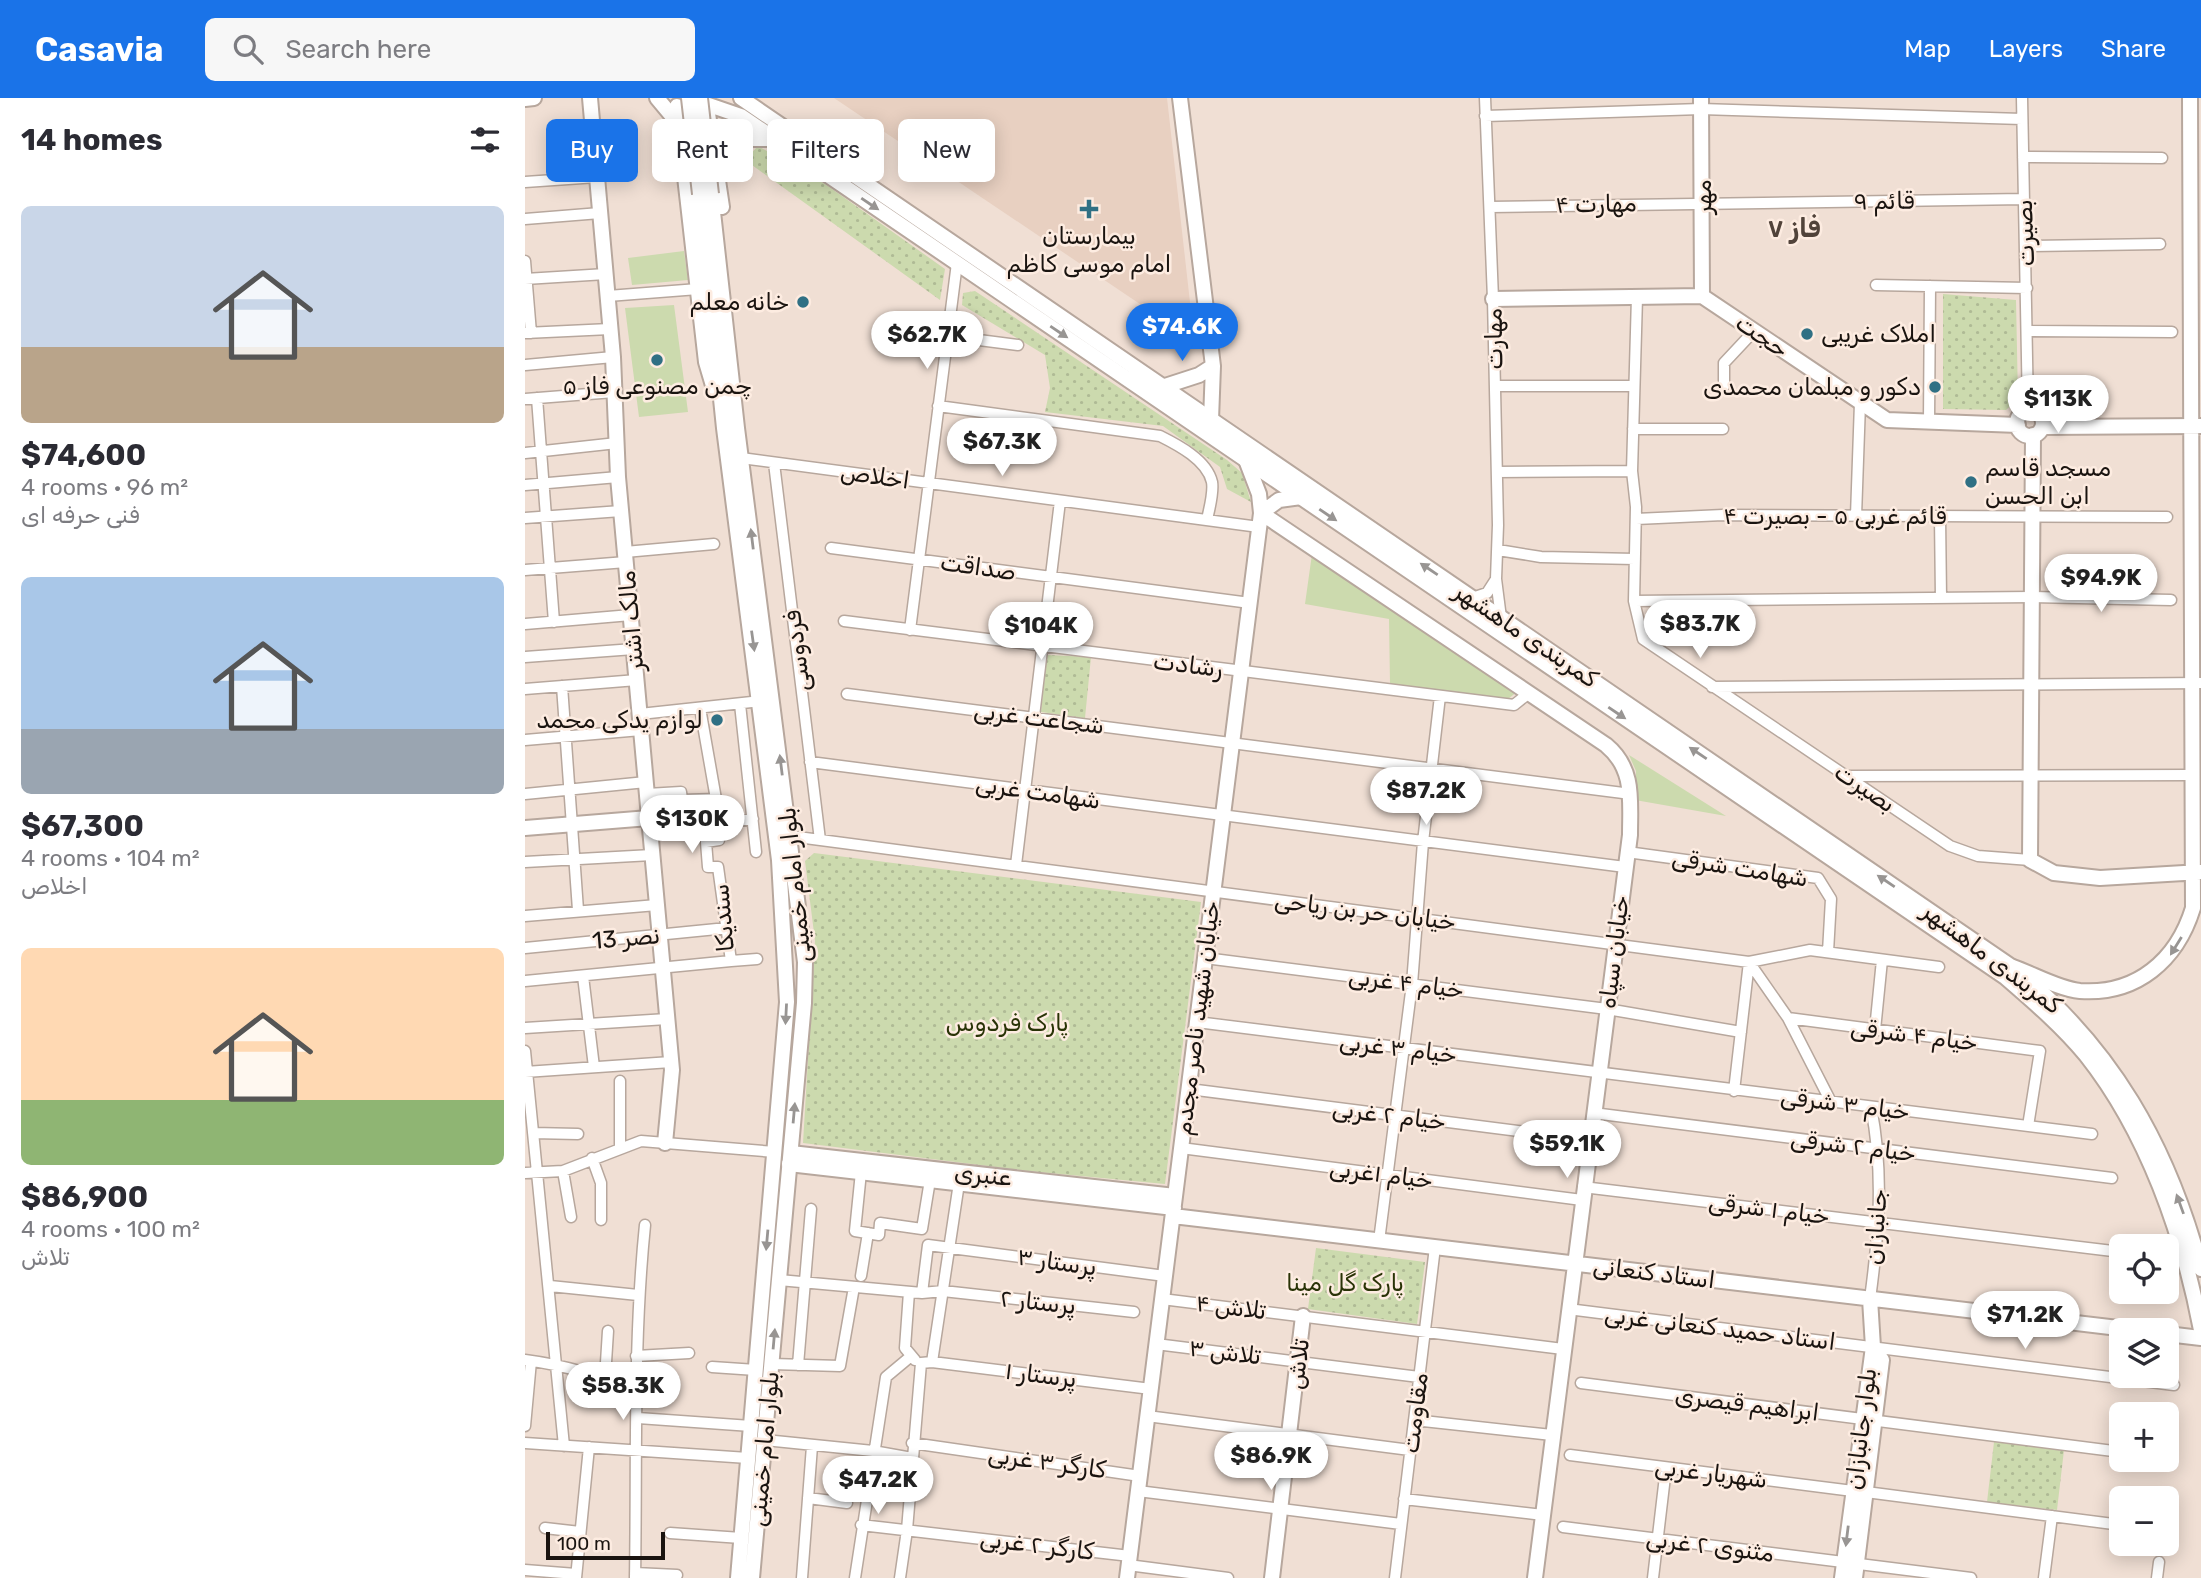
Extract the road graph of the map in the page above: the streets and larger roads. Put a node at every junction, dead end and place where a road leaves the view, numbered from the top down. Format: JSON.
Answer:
{"nodes":[{"id":1,"x":534,"y":98,"type":"edge"},
{"id":2,"x":590,"y":98,"type":"edge"},
{"id":3,"x":657,"y":98,"type":"edge"},
{"id":4,"x":740,"y":98,"type":"edge"},
{"id":5,"x":1180,"y":98,"type":"edge"},
{"id":6,"x":1485,"y":98,"type":"edge"},
{"id":7,"x":2022,"y":98,"type":"edge"},
{"id":8,"x":2190,"y":98,"type":"edge"},
{"id":9,"x":525,"y":99,"type":"edge"},
{"id":10,"x":676,"y":100,"type":"edge"},
{"id":11,"x":707,"y":102,"type":"edge"},
{"id":12,"x":1701,"y":104,"type":"edge"},
{"id":13,"x":732,"y":114,"type":"junction"},
{"id":14,"x":1485,"y":116,"type":"junction"},
{"id":15,"x":592,"y":119,"type":"edge"},
{"id":16,"x":673,"y":119,"type":"edge"},
{"id":17,"x":679,"y":119,"type":"edge"},
{"id":18,"x":2022,"y":119,"type":"junction"},
{"id":19,"x":767,"y":135,"type":"edge"},
{"id":20,"x":2023,"y":157,"type":"junction"},
{"id":21,"x":2162,"y":158,"type":"dead end"},
{"id":22,"x":546,"y":181,"type":"edge"},
{"id":23,"x":525,"y":182,"type":"edge"},
{"id":24,"x":597,"y":182,"type":"edge"},
{"id":25,"x":686,"y":182,"type":"edge"},
{"id":26,"x":719,"y":182,"type":"edge"},
{"id":27,"x":837,"y":182,"type":"edge"},
{"id":28,"x":705,"y":194,"type":"junction"},
{"id":29,"x":2024,"y":199,"type":"junction"},
{"id":30,"x":1703,"y":202,"type":"junction"},
{"id":31,"x":1490,"y":206,"type":"junction"},
{"id":32,"x":600,"y":213,"type":"junction"},
{"id":33,"x":525,"y":219,"type":"edge"},
{"id":34,"x":2160,"y":244,"type":"dead end"},
{"id":35,"x":2026,"y":246,"type":"junction"},
{"id":36,"x":525,"y":261,"type":"edge"},
{"id":37,"x":957,"y":263,"type":"junction"},
{"id":38,"x":606,"y":274,"type":"junction"},
{"id":39,"x":526,"y":279,"type":"edge"},
{"id":40,"x":1876,"y":285,"type":"dead end"},
{"id":41,"x":1930,"y":286,"type":"junction"},
{"id":42,"x":2027,"y":288,"type":"junction"},
{"id":43,"x":698,"y":289,"type":"junction"},
{"id":44,"x":608,"y":296,"type":"junction"},
{"id":45,"x":1702,"y":296,"type":"junction"},
{"id":46,"x":1637,"y":297,"type":"junction"},
{"id":47,"x":1493,"y":299,"type":"junction"},
{"id":48,"x":610,"y":329,"type":"junction"},
{"id":49,"x":1754,"y":331,"type":"junction"},
{"id":50,"x":2028,"y":331,"type":"junction"},
{"id":51,"x":2172,"y":332,"type":"dead end"},
{"id":52,"x":528,"y":333,"type":"edge"},
{"id":53,"x":948,"y":335,"type":"junction"},
{"id":54,"x":1018,"y":345,"type":"dead end"},
{"id":55,"x":613,"y":357,"type":"junction"},
{"id":56,"x":525,"y":365,"type":"edge"},
{"id":57,"x":1213,"y":366,"type":"junction"},
{"id":58,"x":1495,"y":386,"type":"junction"},
{"id":59,"x":1634,"y":386,"type":"junction"},
{"id":60,"x":1724,"y":386,"type":"dead end"},
{"id":61,"x":1162,"y":387,"type":"junction"},
{"id":62,"x":614,"y":392,"type":"junction"},
{"id":63,"x":537,"y":398,"type":"junction"},
{"id":64,"x":525,"y":400,"type":"edge"},
{"id":65,"x":1860,"y":403,"type":"junction"},
{"id":66,"x":938,"y":406,"type":"junction"},
{"id":67,"x":2028,"y":410,"type":"junction"},
{"id":68,"x":1211,"y":420,"type":"junction"},
{"id":69,"x":1929,"y":421,"type":"junction"},
{"id":70,"x":2018,"y":425,"type":"junction"},
{"id":71,"x":2197,"y":426,"type":"edge"},
{"id":72,"x":731,"y":428,"type":"junction"},
{"id":73,"x":1633,"y":429,"type":"junction"},
{"id":74,"x":1723,"y":429,"type":"dead end"},
{"id":75,"x":2038,"y":431,"type":"junction"},
{"id":76,"x":617,"y":443,"type":"junction"},
{"id":77,"x":541,"y":451,"type":"junction"},
{"id":78,"x":525,"y":453,"type":"edge"},
{"id":79,"x":741,"y":458,"type":"junction"},
{"id":80,"x":1246,"y":460,"type":"junction"},
{"id":81,"x":774,"y":463,"type":"junction"},
{"id":82,"x":1632,"y":471,"type":"junction"},
{"id":83,"x":1497,"y":472,"type":"junction"},
{"id":84,"x":618,"y":477,"type":"junction"},
{"id":85,"x":544,"y":483,"type":"junction"},
{"id":86,"x":928,"y":483,"type":"junction"},
{"id":87,"x":525,"y":485,"type":"edge"},
{"id":88,"x":1301,"y":497,"type":"junction"},
{"id":89,"x":1060,"y":501,"type":"junction"},
{"id":90,"x":621,"y":510,"type":"junction"},
{"id":91,"x":546,"y":516,"type":"junction"},
{"id":92,"x":1856,"y":516,"type":"junction"},
{"id":93,"x":1940,"y":517,"type":"junction"},
{"id":94,"x":2033,"y":517,"type":"junction"},
{"id":95,"x":2167,"y":517,"type":"dead end"},
{"id":96,"x":525,"y":518,"type":"edge"},
{"id":97,"x":1636,"y":519,"type":"junction"},
{"id":98,"x":1207,"y":520,"type":"junction"},
{"id":99,"x":1260,"y":520,"type":"junction"},
{"id":100,"x":714,"y":544,"type":"dead end"},
{"id":101,"x":831,"y":548,"type":"dead end"},
{"id":102,"x":1498,"y":550,"type":"junction"},
{"id":103,"x":626,"y":557,"type":"junction"},
{"id":104,"x":919,"y":559,"type":"junction"},
{"id":105,"x":1635,"y":559,"type":"junction"},
{"id":106,"x":550,"y":568,"type":"junction"},
{"id":107,"x":525,"y":570,"type":"edge"},
{"id":108,"x":1051,"y":577,"type":"junction"},
{"id":109,"x":1496,"y":579,"type":"junction"},
{"id":110,"x":2032,"y":597,"type":"junction"},
{"id":111,"x":1472,"y":598,"type":"junction"},
{"id":112,"x":1941,"y":598,"type":"junction"},
{"id":113,"x":2171,"y":600,"type":"dead end"},
{"id":114,"x":1634,"y":601,"type":"junction"},
{"id":115,"x":1250,"y":603,"type":"junction"},
{"id":116,"x":631,"y":615,"type":"junction"},
{"id":117,"x":1502,"y":618,"type":"junction"},
{"id":118,"x":844,"y":621,"type":"dead end"},
{"id":119,"x":554,"y":622,"type":"junction"},
{"id":120,"x":525,"y":624,"type":"edge"},
{"id":121,"x":910,"y":630,"type":"junction"},
{"id":122,"x":1042,"y":646,"type":"junction"},
{"id":123,"x":634,"y":649,"type":"junction"},
{"id":124,"x":525,"y":657,"type":"edge"},
{"id":125,"x":1241,"y":672,"type":"junction"},
{"id":126,"x":637,"y":680,"type":"junction"},
{"id":127,"x":2032,"y":683,"type":"junction"},
{"id":128,"x":2196,"y":683,"type":"edge"},
{"id":129,"x":562,"y":686,"type":"junction"},
{"id":130,"x":1712,"y":687,"type":"junction"},
{"id":131,"x":525,"y":689,"type":"edge"},
{"id":132,"x":1528,"y":693,"type":"junction"},
{"id":133,"x":847,"y":694,"type":"dead end"},
{"id":134,"x":1440,"y":696,"type":"junction"},
{"id":135,"x":761,"y":701,"type":"junction"},
{"id":136,"x":740,"y":704,"type":"junction"},
{"id":137,"x":700,"y":708,"type":"junction"},
{"id":138,"x":639,"y":714,"type":"junction"},
{"id":139,"x":1034,"y":718,"type":"junction"},
{"id":140,"x":641,"y":730,"type":"junction"},
{"id":141,"x":566,"y":737,"type":"junction"},
{"id":142,"x":525,"y":740,"type":"edge"},
{"id":143,"x":1232,"y":743,"type":"junction"},
{"id":144,"x":810,"y":762,"type":"junction"},
{"id":145,"x":1432,"y":769,"type":"junction"},
{"id":146,"x":2031,"y":775,"type":"junction"},
{"id":147,"x":2191,"y":775,"type":"junction"},
{"id":148,"x":1848,"y":776,"type":"junction"},
{"id":149,"x":646,"y":788,"type":"junction"},
{"id":150,"x":570,"y":790,"type":"junction"},
{"id":151,"x":1025,"y":790,"type":"junction"},
{"id":152,"x":525,"y":794,"type":"edge"},
{"id":153,"x":1630,"y":794,"type":"junction"},
{"id":154,"x":716,"y":799,"type":"junction"},
{"id":155,"x":1223,"y":817,"type":"junction"},
{"id":156,"x":649,"y":818,"type":"junction"},
{"id":157,"x":753,"y":820,"type":"junction"},
{"id":158,"x":717,"y":823,"type":"junction"},
{"id":159,"x":573,"y":824,"type":"junction"},
{"id":160,"x":525,"y":828,"type":"edge"},
{"id":161,"x":790,"y":836,"type":"junction"},
{"id":162,"x":820,"y":840,"type":"junction"},
{"id":163,"x":1423,"y":842,"type":"junction"},
{"id":164,"x":756,"y":852,"type":"dead end"},
{"id":165,"x":1627,"y":852,"type":"junction"},
{"id":166,"x":652,"y":855,"type":"junction"},
{"id":167,"x":575,"y":859,"type":"junction"},
{"id":168,"x":2030,"y":860,"type":"junction"},
{"id":169,"x":525,"y":862,"type":"edge"},
{"id":170,"x":1016,"y":866,"type":"junction"},
{"id":171,"x":1625,"y":867,"type":"junction"},
{"id":172,"x":2196,"y":873,"type":"edge"},
{"id":173,"x":1213,"y":891,"type":"junction"},
{"id":174,"x":657,"y":905,"type":"junction"},
{"id":175,"x":578,"y":910,"type":"junction"},
{"id":176,"x":525,"y":916,"type":"edge"},
{"id":177,"x":1417,"y":918,"type":"junction"},
{"id":178,"x":727,"y":929,"type":"junction"},
{"id":179,"x":659,"y":935,"type":"junction"},
{"id":180,"x":783,"y":941,"type":"junction"},
{"id":181,"x":803,"y":941,"type":"junction"},
{"id":182,"x":1615,"y":944,"type":"junction"},
{"id":183,"x":525,"y":948,"type":"edge"},
{"id":184,"x":1828,"y":952,"type":"junction"},
{"id":185,"x":1205,"y":958,"type":"junction"},
{"id":186,"x":757,"y":959,"type":"dead end"},
{"id":187,"x":1882,"y":960,"type":"junction"},
{"id":188,"x":731,"y":961,"type":"junction"},
{"id":189,"x":805,"y":962,"type":"junction"},
{"id":190,"x":1749,"y":962,"type":"junction"},
{"id":191,"x":784,"y":965,"type":"junction"},
{"id":192,"x":1939,"y":967,"type":"dead end"},
{"id":193,"x":2012,"y":967,"type":"junction"},
{"id":194,"x":662,"y":969,"type":"junction"},
{"id":195,"x":583,"y":975,"type":"junction"},
{"id":196,"x":525,"y":981,"type":"edge"},
{"id":197,"x":1412,"y":984,"type":"junction"},
{"id":198,"x":1607,"y":1009,"type":"junction"},
{"id":199,"x":1788,"y":1018,"type":"junction"},
{"id":200,"x":667,"y":1019,"type":"junction"},
{"id":201,"x":1197,"y":1021,"type":"junction"},
{"id":202,"x":589,"y":1024,"type":"junction"},
{"id":203,"x":525,"y":1028,"type":"edge"},
{"id":204,"x":1875,"y":1030,"type":"junction"},
{"id":205,"x":1741,"y":1032,"type":"junction"},
{"id":206,"x":1404,"y":1049,"type":"junction"},
{"id":207,"x":525,"y":1051,"type":"edge"},
{"id":208,"x":671,"y":1062,"type":"junction"},
{"id":209,"x":594,"y":1068,"type":"junction"},
{"id":210,"x":526,"y":1072,"type":"edge"},
{"id":211,"x":1598,"y":1074,"type":"junction"},
{"id":212,"x":620,"y":1081,"type":"dead end"},
{"id":213,"x":1189,"y":1089,"type":"junction"},
{"id":214,"x":1734,"y":1091,"type":"junction"},
{"id":215,"x":1831,"y":1102,"type":"junction"},
{"id":216,"x":1871,"y":1107,"type":"junction"},
{"id":217,"x":1593,"y":1113,"type":"junction"},
{"id":218,"x":1395,"y":1115,"type":"junction"},
{"id":219,"x":2028,"y":1126,"type":"junction"},
{"id":220,"x":533,"y":1133,"type":"junction"},
{"id":221,"x":578,"y":1134,"type":"dead end"},
{"id":222,"x":2092,"y":1134,"type":"dead end"},
{"id":223,"x":1590,"y":1140,"type":"junction"},
{"id":224,"x":665,"y":1143,"type":"junction"},
{"id":225,"x":620,"y":1148,"type":"junction"},
{"id":226,"x":1181,"y":1148,"type":"junction"},
{"id":227,"x":1879,"y":1149,"type":"junction"},
{"id":228,"x":775,"y":1152,"type":"junction"},
{"id":229,"x":592,"y":1158,"type":"junction"},
{"id":230,"x":790,"y":1158,"type":"junction"},
{"id":231,"x":563,"y":1171,"type":"junction"},
{"id":232,"x":861,"y":1172,"type":"junction"},
{"id":233,"x":525,"y":1173,"type":"edge"},
{"id":234,"x":537,"y":1174,"type":"junction"},
{"id":235,"x":1387,"y":1175,"type":"junction"},
{"id":236,"x":2112,"y":1178,"type":"dead end"},
{"id":237,"x":930,"y":1180,"type":"junction"},
{"id":238,"x":959,"y":1183,"type":"junction"},
{"id":239,"x":1583,"y":1193,"type":"junction"},
{"id":240,"x":1174,"y":1207,"type":"junction"},
{"id":241,"x":811,"y":1209,"type":"dead end"},
{"id":242,"x":571,"y":1217,"type":"dead end"},
{"id":243,"x":601,"y":1220,"type":"dead end"},
{"id":244,"x":1880,"y":1223,"type":"junction"},
{"id":245,"x":645,"y":1225,"type":"dead end"},
{"id":246,"x":868,"y":1233,"type":"junction"},
{"id":247,"x":1379,"y":1241,"type":"junction"},
{"id":248,"x":950,"y":1247,"type":"junction"},
{"id":249,"x":1435,"y":1247,"type":"junction"},
{"id":250,"x":2109,"y":1251,"type":"edge"},
{"id":251,"x":1573,"y":1264,"type":"junction"},
{"id":252,"x":2201,"y":1269,"type":"edge"},
{"id":253,"x":861,"y":1276,"type":"dead end"},
{"id":254,"x":1165,"y":1276,"type":"junction"},
{"id":255,"x":779,"y":1280,"type":"junction"},
{"id":256,"x":804,"y":1282,"type":"junction"},
{"id":257,"x":550,"y":1286,"type":"junction"},
{"id":258,"x":854,"y":1287,"type":"junction"},
{"id":259,"x":943,"y":1291,"type":"junction"},
{"id":260,"x":909,"y":1292,"type":"junction"},
{"id":261,"x":922,"y":1293,"type":"junction"},
{"id":262,"x":638,"y":1295,"type":"junction"},
{"id":263,"x":1162,"y":1299,"type":"junction"},
{"id":264,"x":1870,"y":1299,"type":"junction"},
{"id":265,"x":1568,"y":1309,"type":"junction"},
{"id":266,"x":1133,"y":1312,"type":"dead end"},
{"id":267,"x":1303,"y":1317,"type":"junction"},
{"id":268,"x":2109,"y":1327,"type":"edge"},
{"id":269,"x":2201,"y":1330,"type":"edge"},
{"id":270,"x":608,"y":1331,"type":"dead end"},
{"id":271,"x":1425,"y":1332,"type":"junction"},
{"id":272,"x":2179,"y":1335,"type":"edge"},
{"id":273,"x":2201,"y":1338,"type":"edge"},
{"id":274,"x":1156,"y":1344,"type":"junction"},
{"id":275,"x":1873,"y":1347,"type":"junction"},
{"id":276,"x":1563,"y":1349,"type":"junction"},
{"id":277,"x":689,"y":1353,"type":"dead end"},
{"id":278,"x":636,"y":1356,"type":"junction"},
{"id":279,"x":910,"y":1357,"type":"junction"},
{"id":280,"x":528,"y":1360,"type":"edge"},
{"id":281,"x":932,"y":1362,"type":"junction"},
{"id":282,"x":1298,"y":1362,"type":"junction"},
{"id":283,"x":921,"y":1363,"type":"junction"},
{"id":284,"x":557,"y":1364,"type":"junction"},
{"id":285,"x":772,"y":1364,"type":"junction"},
{"id":286,"x":798,"y":1365,"type":"junction"},
{"id":287,"x":712,"y":1367,"type":"dead end"},
{"id":288,"x":756,"y":1370,"type":"junction"},
{"id":289,"x":1419,"y":1377,"type":"junction"},
{"id":290,"x":2109,"y":1377,"type":"edge"},
{"id":291,"x":605,"y":1378,"type":"junction"},
{"id":292,"x":1581,"y":1383,"type":"dead end"},
{"id":293,"x":1151,"y":1389,"type":"junction"},
{"id":294,"x":634,"y":1391,"type":"junction"},
{"id":295,"x":526,"y":1414,"type":"edge"},
{"id":296,"x":1147,"y":1416,"type":"junction"},
{"id":297,"x":638,"y":1418,"type":"junction"},
{"id":298,"x":1414,"y":1420,"type":"junction"},
{"id":299,"x":1868,"y":1420,"type":"junction"},
{"id":300,"x":525,"y":1426,"type":"edge"},
{"id":301,"x":751,"y":1426,"type":"junction"},
{"id":302,"x":1289,"y":1434,"type":"junction"},
{"id":303,"x":1552,"y":1435,"type":"junction"},
{"id":304,"x":765,"y":1440,"type":"junction"},
{"id":305,"x":525,"y":1443,"type":"edge"},
{"id":306,"x":912,"y":1443,"type":"junction"},
{"id":307,"x":564,"y":1446,"type":"junction"},
{"id":308,"x":812,"y":1446,"type":"junction"},
{"id":309,"x":589,"y":1447,"type":"junction"},
{"id":310,"x":1410,"y":1450,"type":"junction"},
{"id":311,"x":2109,"y":1450,"type":"edge"},
{"id":312,"x":873,"y":1451,"type":"junction"},
{"id":313,"x":637,"y":1453,"type":"junction"},
{"id":314,"x":1570,"y":1455,"type":"dead end"},
{"id":315,"x":748,"y":1458,"type":"junction"},
{"id":316,"x":912,"y":1458,"type":"junction"},
{"id":317,"x":1666,"y":1468,"type":"junction"},
{"id":318,"x":1140,"y":1476,"type":"junction"},
{"id":319,"x":1138,"y":1491,"type":"junction"},
{"id":320,"x":1859,"y":1492,"type":"junction"},
{"id":321,"x":808,"y":1498,"type":"junction"},
{"id":322,"x":1404,"y":1499,"type":"junction"},
{"id":323,"x":847,"y":1503,"type":"dead end"},
{"id":324,"x":1280,"y":1509,"type":"junction"},
{"id":325,"x":1543,"y":1515,"type":"junction"},
{"id":326,"x":2052,"y":1516,"type":"junction"},
{"id":327,"x":2109,"y":1523,"type":"edge"},
{"id":328,"x":1401,"y":1524,"type":"junction"},
{"id":329,"x":861,"y":1525,"type":"junction"},
{"id":330,"x":1563,"y":1527,"type":"dead end"},
{"id":331,"x":545,"y":1528,"type":"dead end"},
{"id":332,"x":907,"y":1530,"type":"junction"},
{"id":333,"x":580,"y":1532,"type":"junction"},
{"id":334,"x":670,"y":1533,"type":"dead end"},
{"id":335,"x":741,"y":1538,"type":"junction"},
{"id":336,"x":1658,"y":1539,"type":"junction"},
{"id":337,"x":2159,"y":1562,"type":"dead end"},
{"id":338,"x":1128,"y":1566,"type":"edge"},
{"id":339,"x":1852,"y":1568,"type":"edge"},
{"id":340,"x":525,"y":1570,"type":"edge"},
{"id":341,"x":635,"y":1575,"type":"edge"},
{"id":342,"x":677,"y":1575,"type":"dead end"},
{"id":343,"x":576,"y":1576,"type":"edge"},
{"id":344,"x":738,"y":1578,"type":"edge"},
{"id":345,"x":752,"y":1578,"type":"edge"},
{"id":346,"x":802,"y":1578,"type":"edge"},
{"id":347,"x":855,"y":1578,"type":"edge"},
{"id":348,"x":900,"y":1578,"type":"edge"},
{"id":349,"x":1227,"y":1578,"type":"edge"},
{"id":350,"x":1272,"y":1578,"type":"edge"},
{"id":351,"x":1397,"y":1578,"type":"edge"},
{"id":352,"x":1535,"y":1578,"type":"edge"},
{"id":353,"x":1653,"y":1578,"type":"edge"},
{"id":354,"x":1842,"y":1578,"type":"edge"},
{"id":355,"x":1971,"y":1578,"type":"edge"},
{"id":356,"x":2044,"y":1578,"type":"edge"},
{"id":357,"x":2157,"y":1578,"type":"edge"}],
"edges":[{"from":1,"to":9,"type":"street"},
{"from":2,"to":15,"type":"street","name":"مالک اشتر"},
{"from":3,"to":16,"type":"street"},
{"from":4,"to":13,"type":"street"},
{"from":4,"to":61,"type":"street","name":"کمربندی ماهشهر"},
{"from":5,"to":57,"type":"street"},
{"from":6,"to":14,"type":"street","name":"مهارت"},
{"from":7,"to":18,"type":"street","name":"بصیرت"},
{"from":8,"to":71,"type":"street"},
{"from":10,"to":11,"type":"street","name":"کمربندی ماهشهر"},
{"from":10,"to":17,"type":"street"},
{"from":10,"to":28,"type":"street","bridge":true},
{"from":11,"to":13,"type":"street","name":"کمربندی ماهشهر"},
{"from":11,"to":28,"type":"street","bridge":true},
{"from":12,"to":14,"type":"street"},
{"from":12,"to":18,"type":"street"},
{"from":12,"to":30,"type":"street","name":"مهر"},
{"from":13,"to":19,"type":"street","name":"کمربندی ماهشهر"},
{"from":14,"to":31,"type":"street","name":"مهارت"},
{"from":18,"to":20,"type":"street","name":"بصیرت"},
{"from":20,"to":21,"type":"street"},
{"from":20,"to":29,"type":"street","name":"بصیرت"},
{"from":22,"to":23,"type":"street"},
{"from":24,"to":32,"type":"street","name":"مالک اشتر"},
{"from":25,"to":43,"type":"street"},
{"from":26,"to":72,"type":"street"},
{"from":27,"to":37,"type":"street","name":"کمربندی ماهشهر","one_way":true},
{"from":28,"to":72,"type":"street","name":"بلوار امام خمینی"},
{"from":29,"to":30,"type":"street","name":"قائم ۹"},
{"from":29,"to":35,"type":"street","name":"بصیرت"},
{"from":30,"to":31,"type":"street","name":"مهارت ۴"},
{"from":30,"to":45,"type":"street","name":"مهر"},
{"from":31,"to":47,"type":"street","name":"مهارت"},
{"from":32,"to":33,"type":"street"},
{"from":32,"to":38,"type":"street","name":"مالک اشتر"},
{"from":34,"to":35,"type":"street"},
{"from":35,"to":42,"type":"street","name":"بصیرت"},
{"from":36,"to":39,"type":"street"},
{"from":37,"to":53,"type":"street"},
{"from":37,"to":80,"type":"street","name":"کمربندی ماهشهر","one_way":true},
{"from":38,"to":39,"type":"street"},
{"from":38,"to":44,"type":"street","name":"مالک اشتر"},
{"from":39,"to":52,"type":"street"},
{"from":40,"to":41,"type":"street"},
{"from":41,"to":42,"type":"street"},
{"from":41,"to":69,"type":"street"},
{"from":42,"to":50,"type":"street","name":"بصیرت"},
{"from":43,"to":44,"type":"street"},
{"from":43,"to":72,"type":"street"},
{"from":44,"to":48,"type":"street","name":"مالک اشتر"},
{"from":45,"to":46,"type":"street"},
{"from":45,"to":49,"type":"street","name":"حجت"},
{"from":46,"to":47,"type":"street"},
{"from":46,"to":59,"type":"street","name":"بصیرت"},
{"from":47,"to":58,"type":"street","name":"مهارت"},
{"from":48,"to":52,"type":"street"},
{"from":48,"to":55,"type":"street","name":"مالک اشتر"},
{"from":49,"to":60,"type":"street"},
{"from":49,"to":65,"type":"street","name":"حجت"},
{"from":50,"to":51,"type":"street"},
{"from":50,"to":67,"type":"street","name":"بصیرت"},
{"from":53,"to":54,"type":"street"},
{"from":53,"to":66,"type":"street"},
{"from":55,"to":56,"type":"street"},
{"from":55,"to":62,"type":"street","name":"مالک اشتر"},
{"from":57,"to":61,"type":"street"},
{"from":57,"to":68,"type":"street"},
{"from":58,"to":59,"type":"street"},
{"from":58,"to":83,"type":"street","name":"مهارت"},
{"from":59,"to":73,"type":"street","name":"بصیرت"},
{"from":61,"to":68,"type":"street","name":"کمربندی ماهشهر"},
{"from":62,"to":63,"type":"street"},
{"from":62,"to":76,"type":"street","name":"مالک اشتر"},
{"from":63,"to":64,"type":"street"},
{"from":63,"to":77,"type":"street"},
{"from":65,"to":69,"type":"street","name":"حجت"},
{"from":65,"to":92,"type":"street"},
{"from":66,"to":86,"type":"street"},
{"from":66,"to":98,"type":"street"},
{"from":67,"to":70,"type":"street"},
{"from":67,"to":75,"type":"street"},
{"from":111,"to":68,"type":"street","name":"کمربندی ماهشهر","one_way":true},
{"from":69,"to":70,"type":"street","name":"حجت"},
{"from":70,"to":75,"type":"street"},
{"from":71,"to":75,"type":"street"},
{"from":71,"to":128,"type":"street"},
{"from":72,"to":79,"type":"street","name":"بلوار امام خمینی"},
{"from":72,"to":135,"type":"street","name":"بلوار امام خمینی","one_way":true},
{"from":73,"to":74,"type":"street"},
{"from":73,"to":82,"type":"street","name":"بصیرت"},
{"from":75,"to":94,"type":"street"},
{"from":76,"to":77,"type":"street"},
{"from":76,"to":84,"type":"street","name":"مالک اشتر"},
{"from":77,"to":78,"type":"street"},
{"from":77,"to":85,"type":"street"},
{"from":79,"to":81,"type":"street","name":"اخلاص"},
{"from":161,"to":79,"type":"street","name":"بلوار امام خمینی","one_way":true},
{"from":80,"to":88,"type":"street","name":"کمربندی ماهشهر"},
{"from":80,"to":99,"type":"street","name":"خیابان شهید ناصر مجدم"},
{"from":81,"to":86,"type":"street","name":"اخلاص"},
{"from":81,"to":144,"type":"street","name":"فردوسی"},
{"from":82,"to":83,"type":"street"},
{"from":82,"to":97,"type":"street","name":"بصیرت"},
{"from":83,"to":102,"type":"street","name":"مهارت"},
{"from":84,"to":85,"type":"street"},
{"from":84,"to":90,"type":"street","name":"مالک اشتر"},
{"from":85,"to":87,"type":"street"},
{"from":85,"to":91,"type":"street"},
{"from":86,"to":89,"type":"street","name":"اخلاص"},
{"from":86,"to":104,"type":"street"},
{"from":88,"to":99,"type":"street"},
{"from":88,"to":269,"type":"street","name":"کمربندی ماهشهر","one_way":true},
{"from":89,"to":98,"type":"street","name":"اخلاص"},
{"from":89,"to":108,"type":"street"},
{"from":90,"to":91,"type":"street"},
{"from":90,"to":103,"type":"street","name":"مالک اشتر"},
{"from":91,"to":96,"type":"street"},
{"from":91,"to":106,"type":"street"},
{"from":92,"to":93,"type":"street","name":"قائم غربی ۵ - بصیرت ۴"},
{"from":92,"to":97,"type":"street","name":"قائم غربی ۵ - بصیرت ۴"},
{"from":93,"to":94,"type":"street","name":"قائم غربی ۵ - بصیرت ۴"},
{"from":93,"to":112,"type":"street"},
{"from":94,"to":95,"type":"street","name":"قائم غربی ۵ - بصیرت ۴"},
{"from":94,"to":110,"type":"street"},
{"from":97,"to":105,"type":"street","name":"بصیرت"},
{"from":98,"to":99,"type":"street","name":"اخلاص"},
{"from":99,"to":115,"type":"street","name":"خیابان شهید ناصر مجدم"},
{"from":99,"to":132,"type":"street","name":"خیابان سپاه"},
{"from":100,"to":103,"type":"street"},
{"from":101,"to":104,"type":"street","name":"صداقت"},
{"from":102,"to":105,"type":"street"},
{"from":102,"to":109,"type":"street","name":"مهارت"},
{"from":103,"to":106,"type":"street"},
{"from":103,"to":116,"type":"street","name":"مالک اشتر"},
{"from":104,"to":108,"type":"street","name":"صداقت"},
{"from":104,"to":121,"type":"street"},
{"from":105,"to":114,"type":"street","name":"بصیرت"},
{"from":106,"to":107,"type":"street"},
{"from":106,"to":119,"type":"street"},
{"from":108,"to":115,"type":"street","name":"صداقت"},
{"from":108,"to":122,"type":"street"},
{"from":109,"to":111,"type":"street"},
{"from":109,"to":117,"type":"street","name":"مهارت"},
{"from":110,"to":112,"type":"street"},
{"from":110,"to":113,"type":"street"},
{"from":110,"to":127,"type":"street"},
{"from":111,"to":117,"type":"street","name":"کمربندی ماهشهر"},
{"from":112,"to":114,"type":"street"},
{"from":114,"to":130,"type":"street","name":"بصیرت"},
{"from":115,"to":125,"type":"street","name":"خیابان شهید ناصر مجدم"},
{"from":116,"to":119,"type":"street"},
{"from":116,"to":123,"type":"street","name":"مالک اشتر"},
{"from":193,"to":117,"type":"street","name":"کمربندی ماهشهر","one_way":true},
{"from":118,"to":121,"type":"street","name":"رشادت"},
{"from":119,"to":120,"type":"street"},
{"from":121,"to":122,"type":"street","name":"رشادت"},
{"from":122,"to":125,"type":"street","name":"رشادت"},
{"from":122,"to":139,"type":"street"},
{"from":123,"to":124,"type":"street"},
{"from":123,"to":126,"type":"street","name":"مالک اشتر"},
{"from":125,"to":134,"type":"street","name":"رشادت"},
{"from":125,"to":143,"type":"street","name":"خیابان شهید ناصر مجدم"},
{"from":126,"to":129,"type":"street"},
{"from":126,"to":138,"type":"street","name":"مالک اشتر"},
{"from":127,"to":128,"type":"street"},
{"from":127,"to":130,"type":"street"},
{"from":127,"to":146,"type":"street"},
{"from":128,"to":147,"type":"street"},
{"from":129,"to":131,"type":"street"},
{"from":129,"to":141,"type":"street"},
{"from":130,"to":148,"type":"street","name":"بصیرت"},
{"from":132,"to":134,"type":"street","name":"رشادت"},
{"from":132,"to":153,"type":"street","name":"خیابان سپاه"},
{"from":133,"to":139,"type":"street","name":"شجاعت غربی"},
{"from":134,"to":145,"type":"street"},
{"from":135,"to":136,"type":"street"},
{"from":135,"to":180,"type":"street","name":"بلوار امام خمینی"},
{"from":136,"to":137,"type":"street"},
{"from":136,"to":157,"type":"street"},
{"from":137,"to":138,"type":"street"},
{"from":137,"to":154,"type":"street","name":"سندیکا"},
{"from":138,"to":140,"type":"street","name":"مالک اشتر"},
{"from":139,"to":143,"type":"street","name":"شجاعت غربی"},
{"from":139,"to":151,"type":"street"},
{"from":140,"to":141,"type":"street"},
{"from":140,"to":149,"type":"street","name":"مالک اشتر"},
{"from":141,"to":142,"type":"street"},
{"from":141,"to":150,"type":"street"},
{"from":143,"to":145,"type":"street","name":"شجاعت غربی"},
{"from":143,"to":155,"type":"street","name":"خیابان شهید ناصر مجدم"},
{"from":144,"to":151,"type":"street","name":"شهامت غربی"},
{"from":144,"to":162,"type":"street","name":"فردوسی"},
{"from":145,"to":153,"type":"street","name":"شجاعت غربی"},
{"from":145,"to":163,"type":"street"},
{"from":146,"to":147,"type":"street"},
{"from":146,"to":148,"type":"street"},
{"from":146,"to":168,"type":"street"},
{"from":147,"to":172,"type":"street"},
{"from":148,"to":168,"type":"street","name":"بصیرت"},
{"from":149,"to":150,"type":"street"},
{"from":149,"to":154,"type":"street"},
{"from":149,"to":156,"type":"street","name":"مالک اشتر"},
{"from":150,"to":152,"type":"street"},
{"from":150,"to":159,"type":"street"},
{"from":151,"to":155,"type":"street","name":"شهامت غربی"},
{"from":151,"to":170,"type":"street"},
{"from":153,"to":165,"type":"street","name":"خیابان سپاه"},
{"from":154,"to":158,"type":"street","name":"سندیکا"},
{"from":155,"to":163,"type":"street"},
{"from":155,"to":173,"type":"street","name":"خیابان شهید ناصر مجدم"},
{"from":156,"to":159,"type":"street"},
{"from":156,"to":166,"type":"street","name":"مالک اشتر"},
{"from":157,"to":158,"type":"street"},
{"from":157,"to":164,"type":"street"},
{"from":158,"to":178,"type":"street","name":"سندیکا"},
{"from":159,"to":160,"type":"street"},
{"from":159,"to":167,"type":"street"},
{"from":161,"to":162,"type":"street","name":"خیابان حر بن ریاحی"},
{"from":161,"to":181,"type":"street","name":"بلوار امام خمینی"},
{"from":162,"to":170,"type":"street","name":"خیابان حر بن ریاحی"},
{"from":163,"to":171,"type":"street"},
{"from":163,"to":177,"type":"street"},
{"from":165,"to":171,"type":"street","name":"خیابان سپاه"},
{"from":165,"to":184,"type":"street","name":"شهامت شرقی"},
{"from":166,"to":167,"type":"street"},
{"from":166,"to":174,"type":"street","name":"مالک اشتر"},
{"from":167,"to":169,"type":"street"},
{"from":167,"to":175,"type":"street"},
{"from":168,"to":172,"type":"street"},
{"from":170,"to":173,"type":"street","name":"خیابان حر بن ریاحی"},
{"from":171,"to":182,"type":"street","name":"خیابان سپاه"},
{"from":172,"to":193,"type":"street","one_way":true},
{"from":173,"to":177,"type":"street","name":"خیابان حر بن ریاحی"},
{"from":173,"to":185,"type":"street","name":"خیابان شهید ناصر مجدم"},
{"from":174,"to":175,"type":"street"},
{"from":174,"to":179,"type":"street","name":"مالک اشتر"},
{"from":175,"to":176,"type":"street"},
{"from":177,"to":182,"type":"street","name":"خیابان حر بن ریاحی"},
{"from":177,"to":197,"type":"street"},
{"from":178,"to":179,"type":"street","name":"نصر 13"},
{"from":178,"to":188,"type":"street","name":"سندیکا"},
{"from":179,"to":183,"type":"street","name":"نصر 13"},
{"from":179,"to":194,"type":"street","name":"مالک اشتر"},
{"from":180,"to":181,"type":"street"},
{"from":180,"to":191,"type":"street","name":"بلوار امام خمینی"},
{"from":181,"to":189,"type":"street","name":"بلوار امام خمینی"},
{"from":182,"to":190,"type":"street","name":"خیابان حر بن ریاحی"},
{"from":182,"to":198,"type":"street","name":"خیابان سپاه"},
{"from":184,"to":187,"type":"street","name":"خیابان حر بن ریاحی"},
{"from":184,"to":190,"type":"street","name":"خیابان حر بن ریاحی"},
{"from":185,"to":197,"type":"street","name":"خیام ۴ غربی"},
{"from":185,"to":201,"type":"street","name":"خیابان شهید ناصر مجدم"},
{"from":186,"to":188,"type":"street"},
{"from":187,"to":192,"type":"street","name":"خیابان حر بن ریاحی"},
{"from":187,"to":204,"type":"street"},
{"from":188,"to":194,"type":"street","name":"سندیکا"},
{"from":189,"to":191,"type":"street"},
{"from":230,"to":189,"type":"street","name":"بلوار امام خمینی","one_way":true},
{"from":190,"to":199,"type":"street"},
{"from":190,"to":205,"type":"street"},
{"from":191,"to":228,"type":"street","name":"بلوار امام خمینی","one_way":true},
{"from":252,"to":193,"type":"street","name":"کمربندی ماهشهر","one_way":true},
{"from":194,"to":195,"type":"street","name":"سندیکا"},
{"from":194,"to":200,"type":"street","name":"مالک اشتر"},
{"from":195,"to":196,"type":"street","name":"سندیکا"},
{"from":195,"to":202,"type":"street"},
{"from":197,"to":198,"type":"street","name":"خیام ۴ غربی"},
{"from":197,"to":206,"type":"street"},
{"from":198,"to":205,"type":"street"},
{"from":198,"to":211,"type":"street","name":"خیابان سپاه"},
{"from":199,"to":204,"type":"street","name":"خیام ۴ شرقی"},
{"from":199,"to":215,"type":"street"},
{"from":200,"to":202,"type":"street"},
{"from":200,"to":208,"type":"street","name":"مالک اشتر"},
{"from":201,"to":206,"type":"street","name":"خیام ۳ غربی"},
{"from":201,"to":213,"type":"street","name":"خیابان شهید ناصر مجدم"},
{"from":202,"to":203,"type":"street"},
{"from":202,"to":209,"type":"street"},
{"from":204,"to":219,"type":"street","name":"خیام ۴ شرقی"},
{"from":205,"to":214,"type":"street"},
{"from":206,"to":211,"type":"street","name":"خیام ۳ غربی"},
{"from":206,"to":218,"type":"street"},
{"from":207,"to":210,"type":"street"},
{"from":208,"to":209,"type":"street"},
{"from":208,"to":224,"type":"street","name":"مالک اشتر"},
{"from":209,"to":210,"type":"street"},
{"from":210,"to":220,"type":"street"},
{"from":211,"to":214,"type":"street","name":"خیام ۳ شرقی"},
{"from":211,"to":217,"type":"street","name":"خیابان سپاه"},
{"from":212,"to":225,"type":"street"},
{"from":213,"to":218,"type":"street","name":"خیام ۲ غربی"},
{"from":213,"to":226,"type":"street","name":"خیابان شهید ناصر مجدم"},
{"from":214,"to":215,"type":"street","name":"خیام ۳ شرقی"},
{"from":215,"to":216,"type":"street","name":"خیام ۳ شرقی"},
{"from":216,"to":219,"type":"street","name":"خیام ۳ شرقی"},
{"from":216,"to":227,"type":"street","name":"جانبازان"},
{"from":217,"to":223,"type":"street","name":"خیابان سپاه"},
{"from":217,"to":227,"type":"street","name":"خیام ۲ شرقی"},
{"from":218,"to":223,"type":"street","name":"خیام ۲ غربی"},
{"from":218,"to":235,"type":"street"},
{"from":219,"to":222,"type":"street","name":"خیام ۳ شرقی"},
{"from":220,"to":221,"type":"street"},
{"from":220,"to":234,"type":"street"},
{"from":223,"to":239,"type":"street","name":"خیابان سپاه"},
{"from":224,"to":225,"type":"street"},
{"from":224,"to":228,"type":"street"},
{"from":225,"to":229,"type":"street"},
{"from":226,"to":235,"type":"street","name":"خیام ۱غربی"},
{"from":226,"to":240,"type":"street","name":"خیابان شهید ناصر مجدم"},
{"from":227,"to":236,"type":"street","name":"خیام ۲ شرقی"},
{"from":227,"to":244,"type":"street","name":"جانبازان"},
{"from":228,"to":288,"type":"street","name":"بلوار امام خمینی","one_way":true},
{"from":229,"to":231,"type":"street"},
{"from":229,"to":243,"type":"street"},
{"from":230,"to":232,"type":"street","name":"عنبری"},
{"from":230,"to":240,"type":"street","name":"عنبری"},
{"from":230,"to":255,"type":"street","name":"بلوار امام خمینی"},
{"from":231,"to":234,"type":"street"},
{"from":231,"to":242,"type":"street"},
{"from":232,"to":237,"type":"street","name":"عنبری"},
{"from":232,"to":246,"type":"street"},
{"from":233,"to":234,"type":"street"},
{"from":234,"to":257,"type":"street"},
{"from":235,"to":239,"type":"street","name":"خیام ۱غربی"},
{"from":235,"to":247,"type":"street"},
{"from":237,"to":238,"type":"street","name":"عنبری"},
{"from":237,"to":246,"type":"street"},
{"from":238,"to":240,"type":"street","name":"عنبری"},
{"from":238,"to":248,"type":"street"},
{"from":239,"to":244,"type":"street","name":"خیام ۱ شرقی"},
{"from":239,"to":251,"type":"street","name":"خیابان سپاه"},
{"from":240,"to":247,"type":"street","name":"استاد کنعانی"},
{"from":240,"to":254,"type":"street","name":"خیابان شهید ناصر مجدم"},
{"from":241,"to":256,"type":"street"},
{"from":244,"to":250,"type":"street","name":"خیام ۱ شرقی"},
{"from":244,"to":264,"type":"street","name":"جانبازان"},
{"from":245,"to":262,"type":"street"},
{"from":246,"to":253,"type":"street"},
{"from":247,"to":249,"type":"street","name":"استاد کنعانی"},
{"from":248,"to":254,"type":"street","name":"پرستار ۳"},
{"from":248,"to":259,"type":"street"},
{"from":248,"to":261,"type":"street"},
{"from":249,"to":251,"type":"street","name":"استاد کنعانی"},
{"from":249,"to":271,"type":"street","name":"مقاومت"},
{"from":251,"to":264,"type":"street","name":"استاد کنعانی"},
{"from":251,"to":265,"type":"street","name":"خیابان سپاه"},
{"from":254,"to":263,"type":"street","name":"خیابان شهید ناصر مجدم"},
{"from":255,"to":256,"type":"street","name":"پرستار ۲"},
{"from":285,"to":255,"type":"street","name":"بلوار امام خمینی","one_way":true},
{"from":256,"to":258,"type":"street","name":"پرستار ۲"},
{"from":256,"to":286,"type":"street"},
{"from":257,"to":262,"type":"street"},
{"from":257,"to":284,"type":"street"},
{"from":258,"to":260,"type":"street","name":"پرستار ۲"},
{"from":258,"to":286,"type":"street"},
{"from":259,"to":261,"type":"street","name":"پرستار ۲"},
{"from":259,"to":266,"type":"street","name":"پرستار ۲"},
{"from":259,"to":281,"type":"street"},
{"from":260,"to":261,"type":"street","name":"پرستار ۲"},
{"from":260,"to":279,"type":"street"},
{"from":262,"to":278,"type":"street"},
{"from":263,"to":267,"type":"street","name":"تلاش ۴"},
{"from":263,"to":274,"type":"street","name":"خیابان شهید ناصر مجدم"},
{"from":264,"to":268,"type":"street","name":"استاد کنعانی"},
{"from":264,"to":275,"type":"street","name":"جانبازان"},
{"from":265,"to":275,"type":"street","name":"استاد حمید کنعانی غربی"},
{"from":265,"to":276,"type":"street","name":"خیابان سپاه"},
{"from":267,"to":271,"type":"street","name":"تلاش ۴"},
{"from":267,"to":282,"type":"street","name":"تلاش"},
{"from":270,"to":291,"type":"street"},
{"from":271,"to":276,"type":"street","name":"تلاش ۴"},
{"from":271,"to":289,"type":"street","name":"مقاومت"},
{"from":272,"to":273,"type":"street"},
{"from":274,"to":282,"type":"street","name":"تلاش ۳"},
{"from":274,"to":293,"type":"street","name":"خیابان شهید ناصر مجدم"},
{"from":275,"to":290,"type":"street","name":"استاد حمید کنعانی غربی"},
{"from":275,"to":299,"type":"street","name":"بلوار جانبازان"},
{"from":276,"to":303,"type":"street","name":"خیابان سپاه"},
{"from":277,"to":278,"type":"street"},
{"from":278,"to":294,"type":"street"},
{"from":279,"to":283,"type":"street"},
{"from":279,"to":312,"type":"street"},
{"from":280,"to":284,"type":"street"},
{"from":280,"to":295,"type":"street"},
{"from":281,"to":283,"type":"street","name":"پرستار ۱"},
{"from":281,"to":293,"type":"street","name":"پرستار ۱"},
{"from":282,"to":289,"type":"street","name":"تلاش ۳"},
{"from":282,"to":302,"type":"street","name":"تلاش"},
{"from":283,"to":306,"type":"street"},
{"from":284,"to":291,"type":"street"},
{"from":284,"to":307,"type":"street"},
{"from":285,"to":286,"type":"street"},
{"from":285,"to":304,"type":"street","name":"بلوار امام خمینی"},
{"from":287,"to":288,"type":"street"},
{"from":288,"to":301,"type":"street","name":"بلوار امام خمینی"},
{"from":289,"to":298,"type":"street","name":"مقاومت"},
{"from":291,"to":294,"type":"street"},
{"from":292,"to":299,"type":"street","name":"ابراهیم قیصری"},
{"from":293,"to":296,"type":"street","name":"خیابان شهید ناصر مجدم"},
{"from":294,"to":297,"type":"street"},
{"from":295,"to":300,"type":"street"},
{"from":296,"to":302,"type":"street"},
{"from":296,"to":318,"type":"street","name":"خیابان شهید ناصر مجدم"},
{"from":297,"to":301,"type":"street"},
{"from":297,"to":313,"type":"street"},
{"from":298,"to":303,"type":"street"},
{"from":298,"to":310,"type":"street","name":"مقاومت"},
{"from":299,"to":311,"type":"street","name":"ابراهیم قیصری"},
{"from":299,"to":320,"type":"street","name":"بلوار جانبازان"},
{"from":301,"to":315,"type":"street","name":"بلوار امام خمینی"},
{"from":302,"to":310,"type":"street"},
{"from":302,"to":324,"type":"street","name":"تلاش"},
{"from":303,"to":325,"type":"street","name":"خیابان سپاه"},
{"from":304,"to":308,"type":"street"},
{"from":304,"to":345,"type":"street","name":"بلوار امام خمینی"},
{"from":305,"to":307,"type":"street"},
{"from":306,"to":316,"type":"street"},
{"from":306,"to":318,"type":"street","name":"کارگر ۳ غربی"},
{"from":307,"to":309,"type":"street"},
{"from":308,"to":312,"type":"street"},
{"from":308,"to":321,"type":"street"},
{"from":309,"to":313,"type":"street"},
{"from":309,"to":333,"type":"street"},
{"from":310,"to":322,"type":"street","name":"مقاومت"},
{"from":312,"to":316,"type":"street"},
{"from":312,"to":329,"type":"street"},
{"from":313,"to":315,"type":"street"},
{"from":313,"to":341,"type":"street"},
{"from":314,"to":317,"type":"street","name":"شهریار غربی"},
{"from":315,"to":335,"type":"street","name":"بلوار امام خمینی"},
{"from":316,"to":332,"type":"street"},
{"from":317,"to":320,"type":"street","name":"شهریار غربی"},
{"from":317,"to":336,"type":"street"},
{"from":318,"to":319,"type":"street","name":"خیابان شهید ناصر مجدم"},
{"from":319,"to":324,"type":"street"},
{"from":319,"to":338,"type":"street","name":"خیابان شهید ناصر مجدم"},
{"from":320,"to":326,"type":"street","name":"شهریار غربی"},
{"from":320,"to":339,"type":"street","name":"بلوار جانبازان"},
{"from":321,"to":323,"type":"street"},
{"from":321,"to":346,"type":"street"},
{"from":322,"to":325,"type":"street"},
{"from":322,"to":328,"type":"street","name":"مقاومت"},
{"from":324,"to":328,"type":"street"},
{"from":324,"to":350,"type":"street","name":"تلاش"},
{"from":325,"to":352,"type":"street","name":"خیابان سپاه"},
{"from":326,"to":327,"type":"street","name":"شهریار غربی"},
{"from":326,"to":356,"type":"street"},
{"from":328,"to":351,"type":"street","name":"مقاومت"},
{"from":329,"to":332,"type":"street","name":"کارگر ۲ غربی"},
{"from":329,"to":347,"type":"street"},
{"from":330,"to":336,"type":"street","name":"مثنوی ۲ غربی"},
{"from":331,"to":333,"type":"street"},
{"from":332,"to":338,"type":"street","name":"کارگر ۲ غربی"},
{"from":332,"to":348,"type":"street"},
{"from":333,"to":343,"type":"street"},
{"from":334,"to":335,"type":"street"},
{"from":335,"to":344,"type":"street","name":"بلوار امام خمینی"},
{"from":336,"to":339,"type":"street","name":"مثنوی ۲ غربی"},
{"from":336,"to":353,"type":"street"},
{"from":337,"to":357,"type":"street"},
{"from":338,"to":349,"type":"street","name":"کارگر ۲ غربی"},
{"from":339,"to":354,"type":"street","name":"بلوار جانبازان"},
{"from":339,"to":355,"type":"street","name":"مثنوی ۲ غربی"},
{"from":340,"to":343,"type":"street"},
{"from":341,"to":342,"type":"street"}]}
